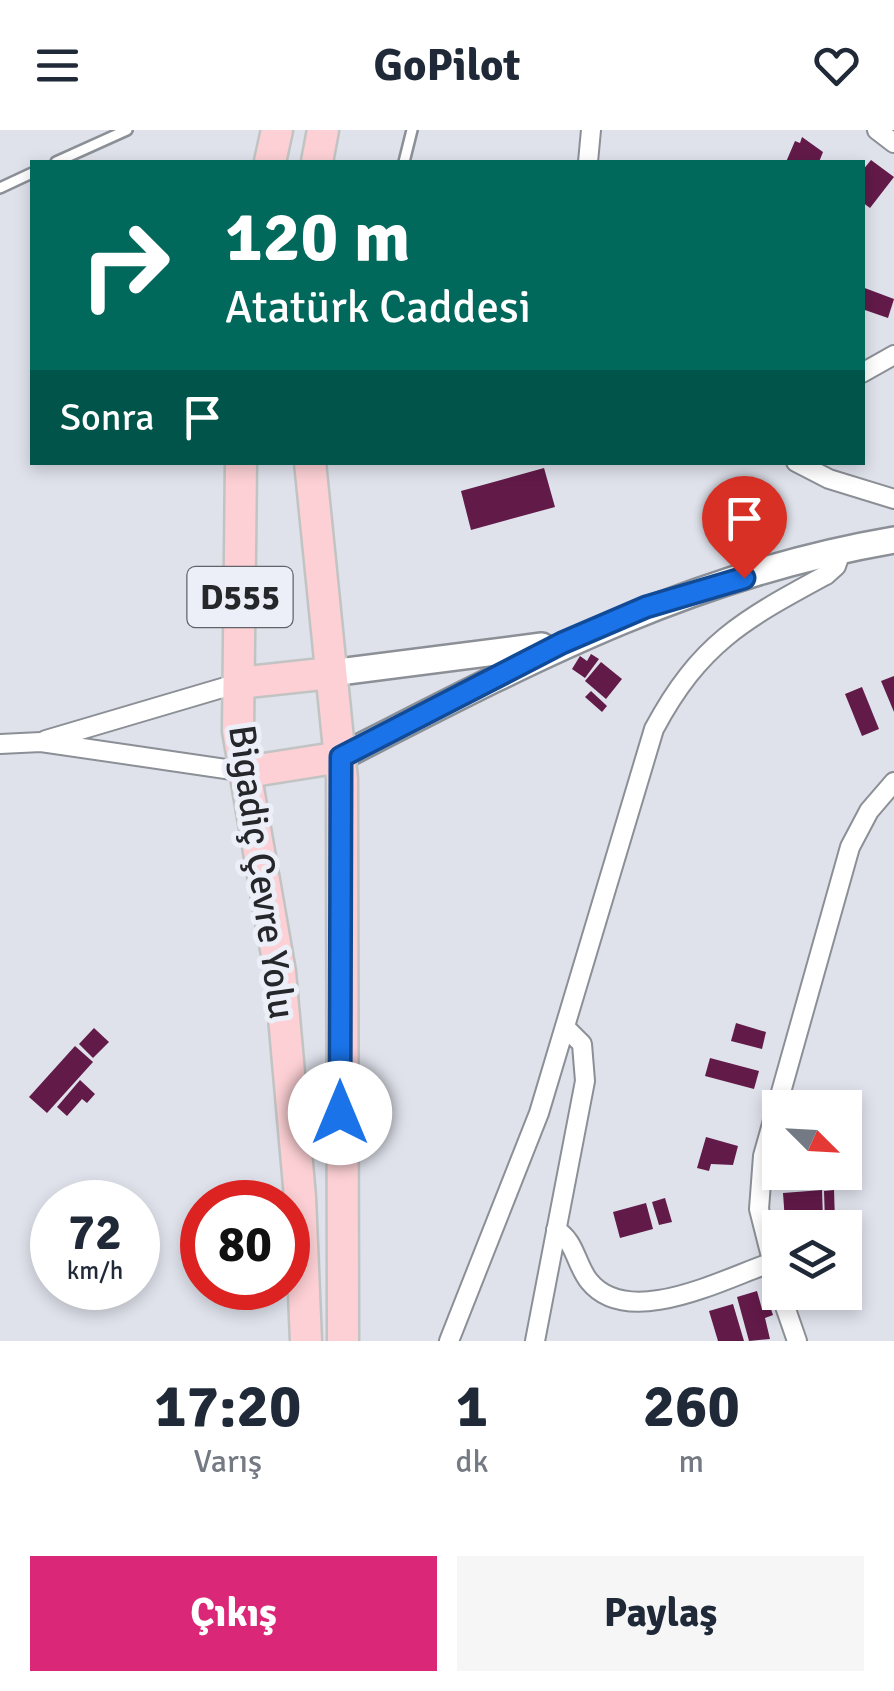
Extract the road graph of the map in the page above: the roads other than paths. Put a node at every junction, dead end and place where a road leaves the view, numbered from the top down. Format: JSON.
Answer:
{"nodes":[{"id":1,"x":127,"y":130,"type":"edge"},
{"id":2,"x":277,"y":130,"type":"edge"},
{"id":3,"x":324,"y":130,"type":"edge"},
{"id":4,"x":412,"y":130,"type":"edge"},
{"id":5,"x":591,"y":130,"type":"edge"},
{"id":6,"x":878,"y":130,"type":"edge"},
{"id":7,"x":894,"y":144,"type":"edge"},
{"id":8,"x":60,"y":160,"type":"edge"},
{"id":9,"x":270,"y":160,"type":"edge"},
{"id":10,"x":318,"y":160,"type":"edge"},
{"id":11,"x":404,"y":160,"type":"edge"},
{"id":12,"x":588,"y":160,"type":"edge"},
{"id":13,"x":30,"y":174,"type":"edge"},
{"id":14,"x":0,"y":188,"type":"edge"},
{"id":15,"x":894,"y":355,"type":"edge"},
{"id":16,"x":865,"y":371,"type":"edge"},
{"id":17,"x":242,"y":465,"type":"edge"},
{"id":18,"x":310,"y":465,"type":"edge"},
{"id":19,"x":802,"y":465,"type":"edge"},
{"id":20,"x":894,"y":499,"type":"edge"},
{"id":21,"x":894,"y":540,"type":"edge"},
{"id":22,"x":842,"y":549,"type":"junction"},
{"id":23,"x":562,"y":643,"type":"junction"},
{"id":24,"x":331,"y":673,"type":"junction"},
{"id":25,"x":239,"y":683,"type":"junction"},
{"id":26,"x":41,"y":742,"type":"junction"},
{"id":27,"x":0,"y":744,"type":"edge"},
{"id":28,"x":341,"y":757,"type":"junction"},
{"id":29,"x":246,"y":772,"type":"junction"},
{"id":30,"x":894,"y":782,"type":"edge"},
{"id":31,"x":566,"y":1028,"type":"junction"},
{"id":32,"x":762,"y":1223,"type":"edge"},
{"id":33,"x":556,"y":1230,"type":"junction"},
{"id":34,"x":762,"y":1265,"type":"edge"},
{"id":35,"x":786,"y":1310,"type":"edge"},
{"id":36,"x":306,"y":1341,"type":"edge"},
{"id":37,"x":343,"y":1341,"type":"edge"},
{"id":38,"x":450,"y":1341,"type":"edge"},
{"id":39,"x":535,"y":1341,"type":"edge"},
{"id":40,"x":796,"y":1341,"type":"edge"}],
"edges":[{"from":1,"to":8,"type":"lane"},
{"from":2,"to":9,"type":"highway"},
{"from":3,"to":10,"type":"highway"},
{"from":4,"to":11,"type":"lane"},
{"from":5,"to":12,"type":"street"},
{"from":6,"to":7,"type":"street"},
{"from":13,"to":14,"type":"lane"},
{"from":15,"to":16,"type":"street"},
{"from":17,"to":25,"type":"highway","name":"Bigadiç Çevre Yolu","number":"D555"},
{"from":18,"to":24,"type":"highway","name":"Bigadiç Çevre Yolu","number":"D555"},
{"from":19,"to":20,"type":"street"},
{"from":21,"to":22,"type":"main road"},
{"from":22,"to":23,"type":"main road"},
{"from":22,"to":31,"type":"street"},
{"from":23,"to":24,"type":"main road"},
{"from":23,"to":28,"type":"main road"},
{"from":24,"to":25,"type":"highway"},
{"from":24,"to":28,"type":"highway","name":"Bigadiç Çevre Yolu","number":"D555"},
{"from":25,"to":26,"type":"street"},
{"from":25,"to":29,"type":"highway","name":"Bigadiç Çevre Yolu","number":"D555"},
{"from":26,"to":27,"type":"street"},
{"from":26,"to":29,"type":"street"},
{"from":28,"to":29,"type":"highway"},
{"from":28,"to":37,"type":"highway","name":"Bigadiç Çevre Yolu","number":"D555"},
{"from":29,"to":36,"type":"highway","name":"Bigadiç Çevre Yolu","number":"D555"},
{"from":30,"to":32,"type":"street"},
{"from":31,"to":33,"type":"street"},
{"from":31,"to":38,"type":"street"},
{"from":33,"to":34,"type":"street"},
{"from":33,"to":39,"type":"street"},
{"from":35,"to":40,"type":"street"}]}
